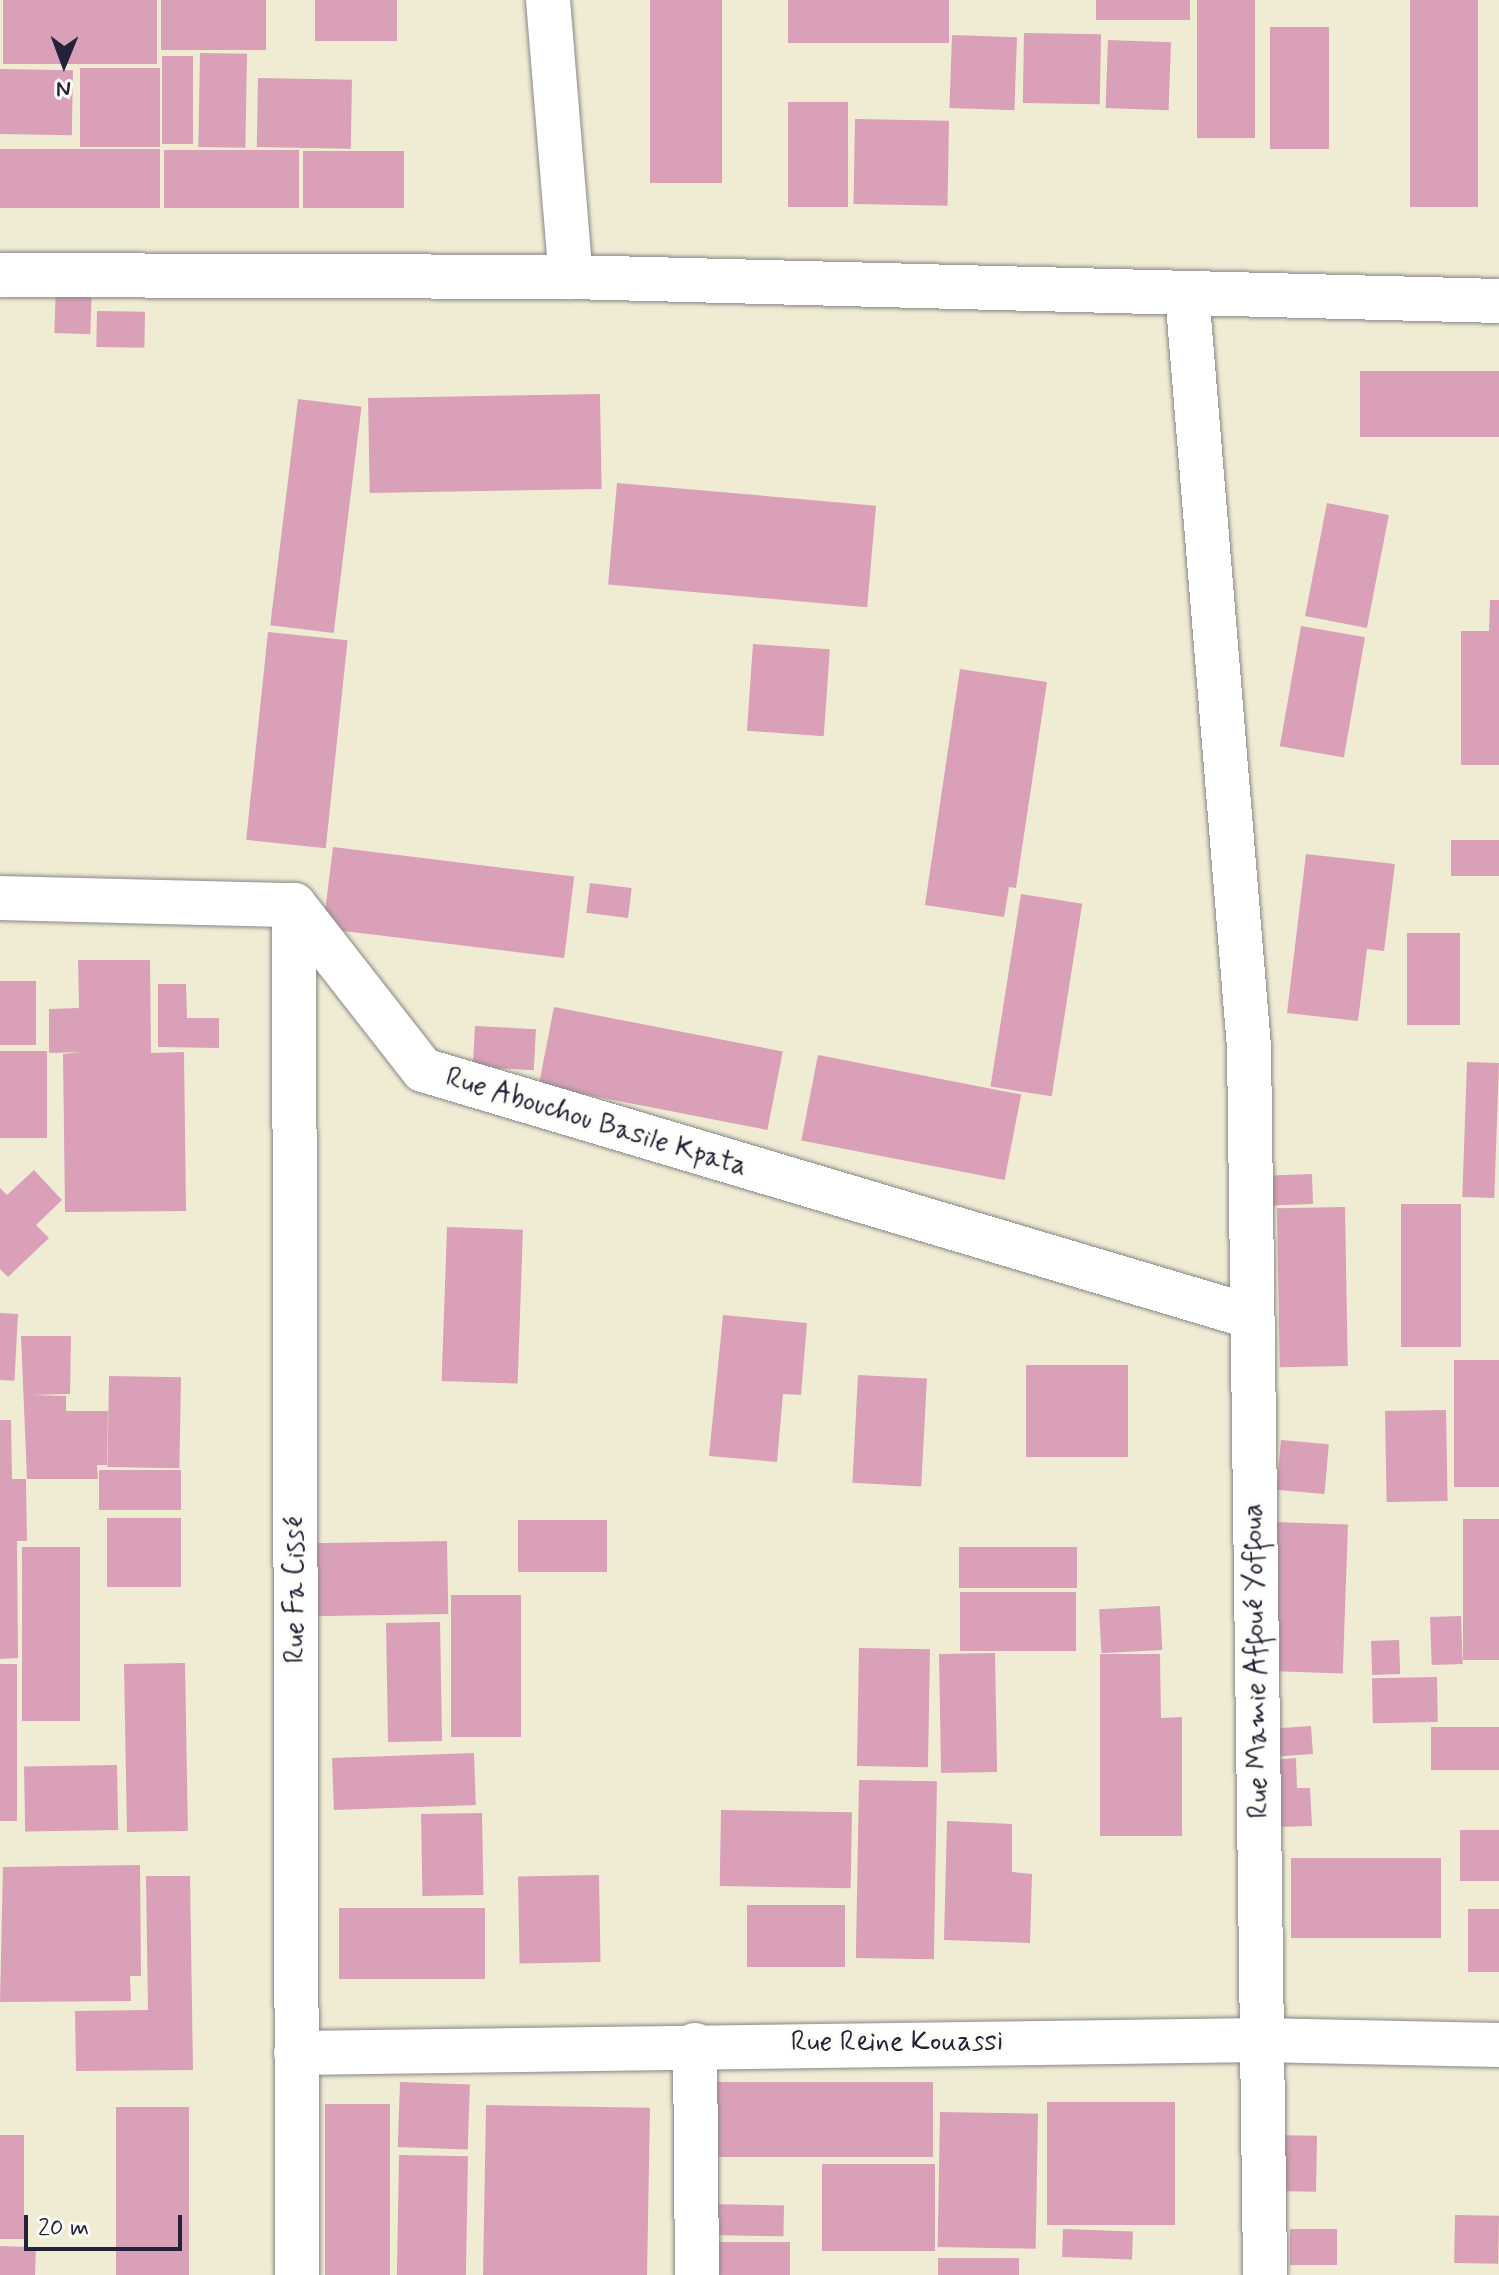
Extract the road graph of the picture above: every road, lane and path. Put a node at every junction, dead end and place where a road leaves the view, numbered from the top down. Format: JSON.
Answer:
{"nodes":[{"id":1,"x":548,"y":0,"type":"edge"},
{"id":2,"x":0,"y":275,"type":"edge"},
{"id":3,"x":571,"y":277,"type":"junction"},
{"id":4,"x":1187,"y":293,"type":"junction"},
{"id":5,"x":1499,"y":301,"type":"edge"},
{"id":6,"x":0,"y":898,"type":"edge"},
{"id":7,"x":294,"y":905,"type":"junction"},
{"id":8,"x":1252,"y":1317,"type":"junction"},
{"id":9,"x":1262,"y":2040,"type":"junction"},
{"id":10,"x":695,"y":2045,"type":"junction"},
{"id":11,"x":1499,"y":2045,"type":"edge"},
{"id":12,"x":296,"y":2053,"type":"junction"},
{"id":13,"x":297,"y":2275,"type":"edge"},
{"id":14,"x":697,"y":2275,"type":"edge"},
{"id":15,"x":1265,"y":2275,"type":"edge"}],
"edges":[{"from":1,"to":3,"type":"street"},
{"from":2,"to":3,"type":"street"},
{"from":3,"to":4,"type":"street"},
{"from":4,"to":5,"type":"street"},
{"from":4,"to":8,"type":"street","name":"Rue Mamie Affoué Yoffoua"},
{"from":6,"to":7,"type":"street"},
{"from":7,"to":8,"type":"street","name":"Rue Abouchou Basile Kpata"},
{"from":7,"to":12,"type":"street","name":"Rue Fa Cissé"},
{"from":8,"to":9,"type":"street","name":"Rue Mamie Affoué Yoffoua"},
{"from":9,"to":10,"type":"street","name":"Rue Reine Kouassi"},
{"from":9,"to":11,"type":"street","name":"Rue Reine Kouassi"},
{"from":9,"to":15,"type":"street","name":"Rue Mamie Affoué Yoffoua"},
{"from":10,"to":12,"type":"street","name":"Rue Reine Kouassi"},
{"from":10,"to":14,"type":"street"},
{"from":12,"to":13,"type":"street","name":"Rue Fa Cissé"}]}
